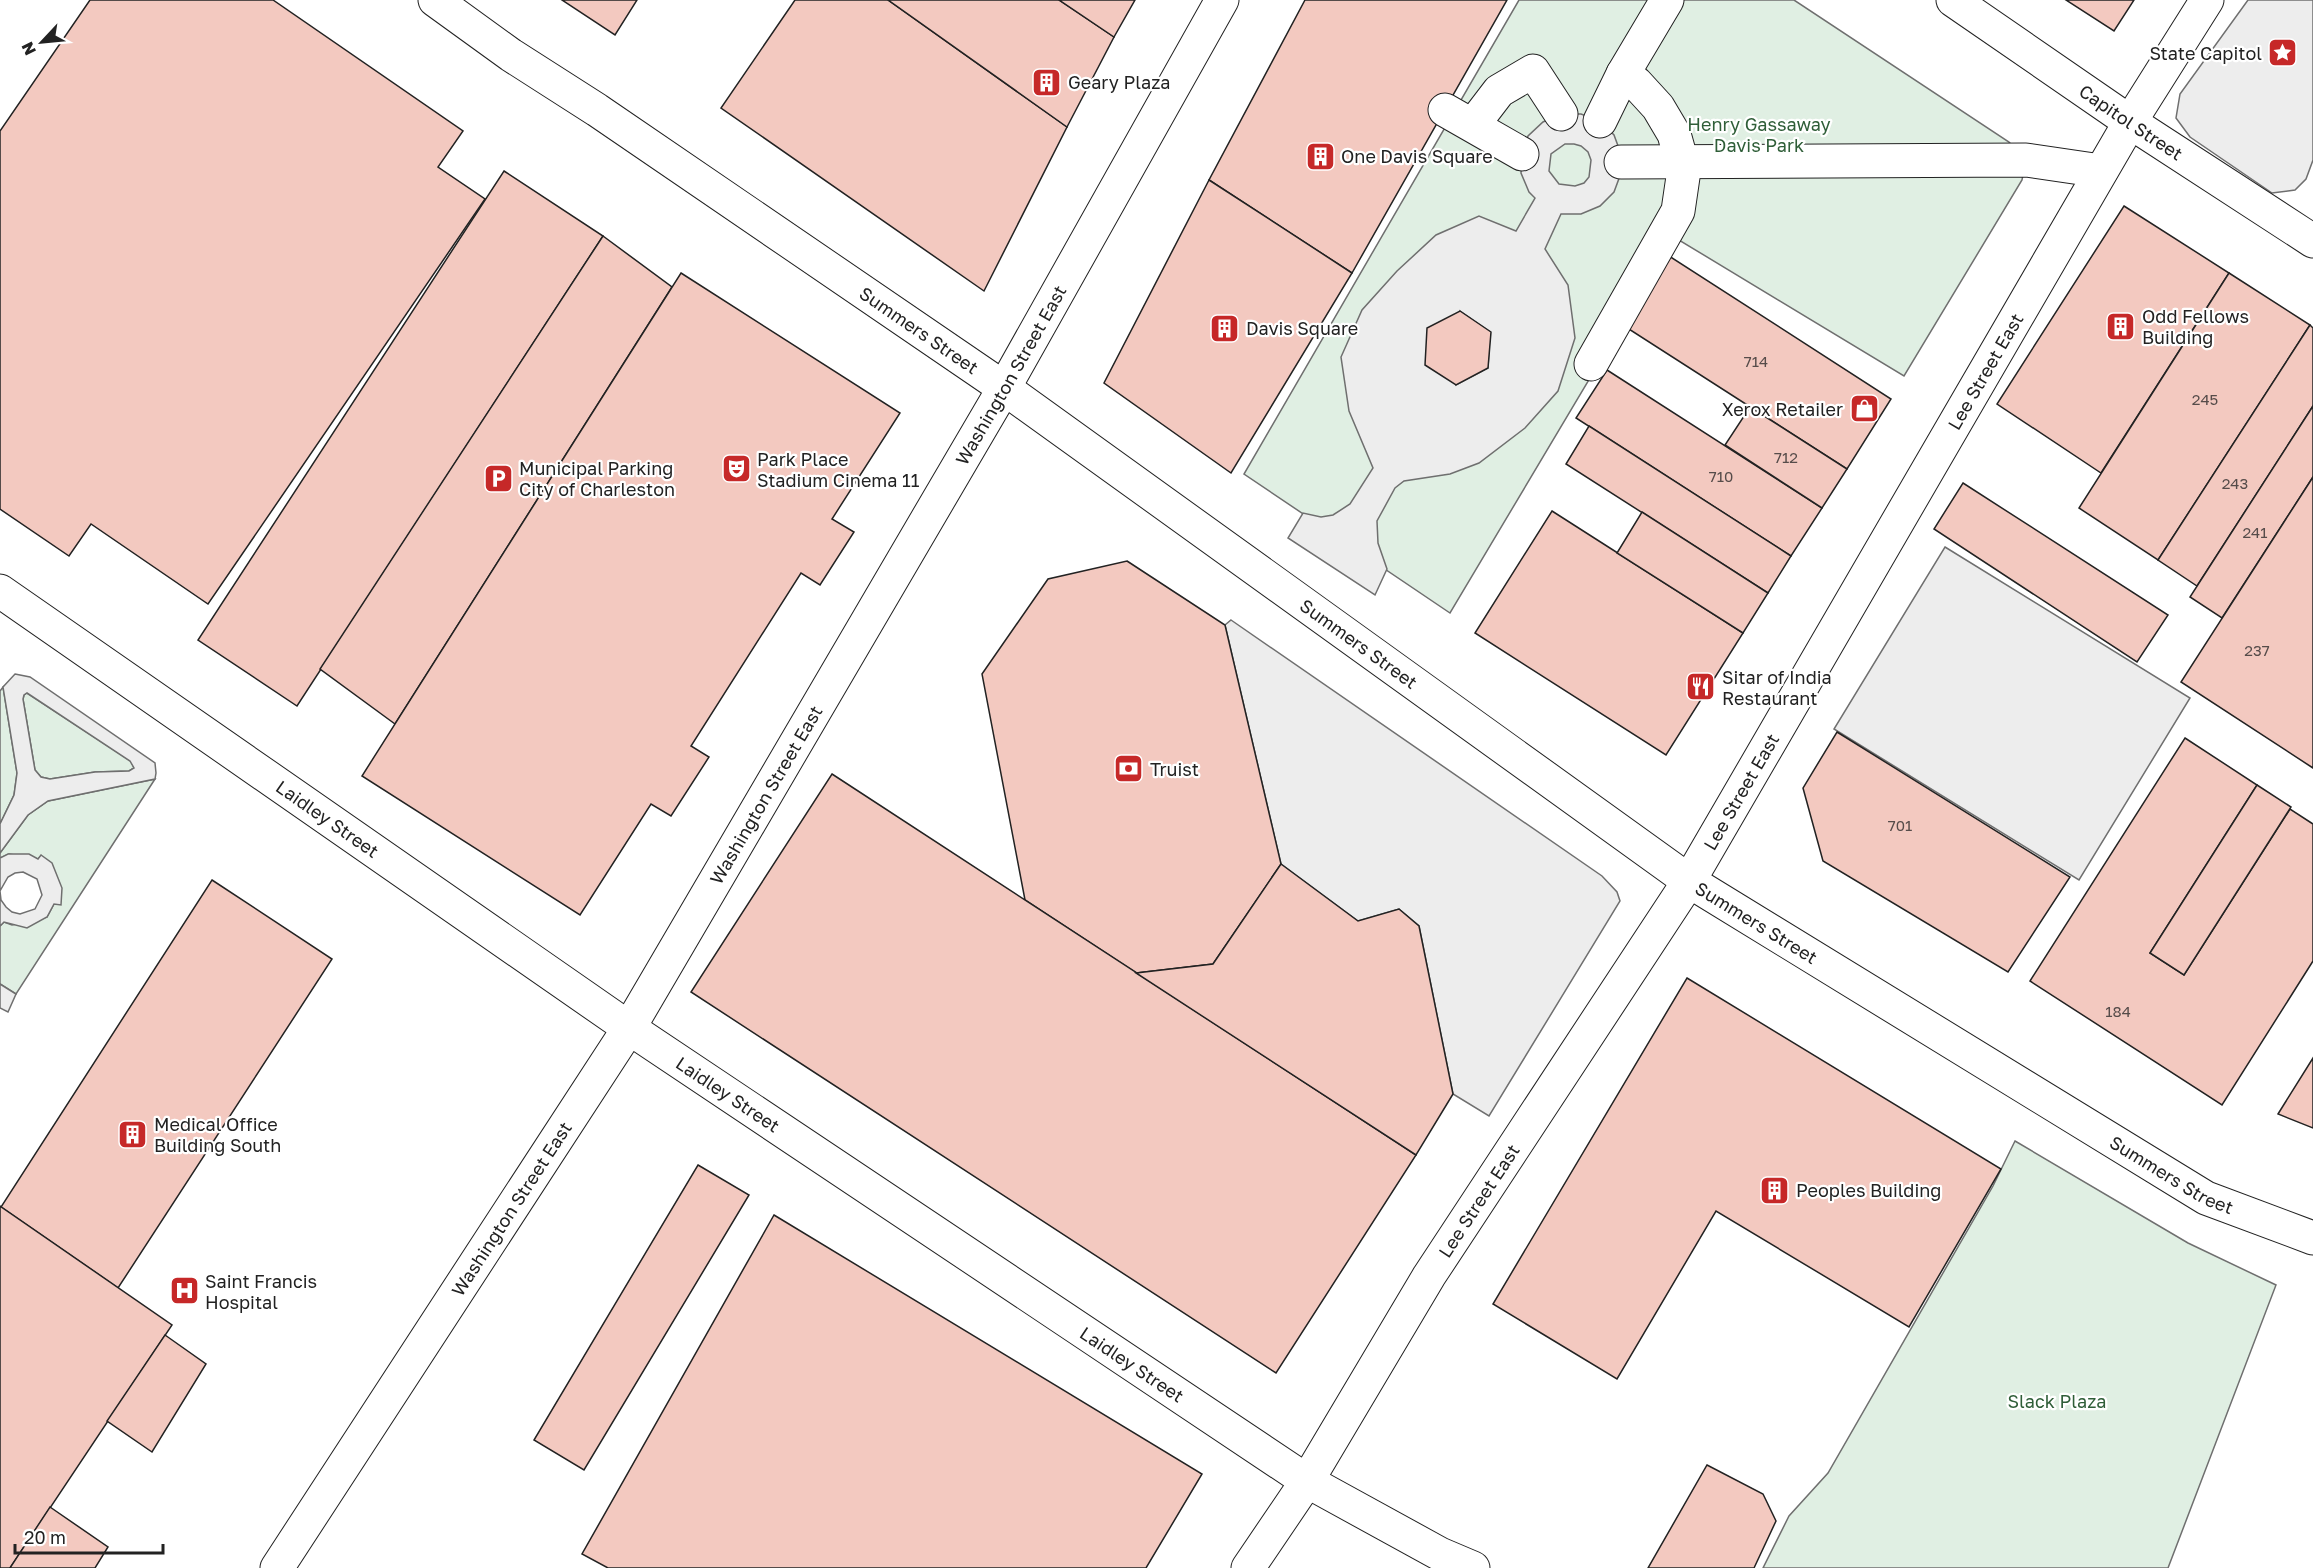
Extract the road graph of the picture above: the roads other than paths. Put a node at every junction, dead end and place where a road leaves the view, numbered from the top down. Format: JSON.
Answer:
{"nodes":[{"id":1,"x":435,"y":0,"type":"edge"},
{"id":2,"x":1222,"y":0,"type":"edge"},
{"id":3,"x":1667,"y":0,"type":"edge"},
{"id":4,"x":1953,"y":0,"type":"edge"},
{"id":5,"x":2207,"y":0,"type":"edge"},
{"id":6,"x":1623,"y":74,"type":"junction"},
{"id":7,"x":1561,"y":114,"type":"dead end"},
{"id":8,"x":1600,"y":122,"type":"dead end"},
{"id":9,"x":2130,"y":122,"type":"junction"},
{"id":10,"x":1522,"y":154,"type":"dead end"},
{"id":11,"x":1621,"y":162,"type":"dead end"},
{"id":12,"x":1682,"y":162,"type":"junction"},
{"id":13,"x":2101,"y":171,"type":"junction"},
{"id":14,"x":2313,"y":241,"type":"edge"},
{"id":15,"x":1591,"y":364,"type":"dead end"},
{"id":16,"x":1004,"y":388,"type":"junction"},
{"id":17,"x":0,"y":591,"type":"edge"},
{"id":18,"x":1689,"y":881,"type":"junction"},
{"id":19,"x":628,"y":1028,"type":"junction"},
{"id":20,"x":2313,"y":1238,"type":"edge"},
{"id":21,"x":1307,"y":1481,"type":"junction"},
{"id":22,"x":277,"y":1568,"type":"edge"},
{"id":23,"x":1248,"y":1568,"type":"edge"},
{"id":24,"x":1473,"y":1568,"type":"edge"}],
"edges":[{"from":1,"to":16,"type":"street","name":"Summers Street"},
{"from":2,"to":16,"type":"street","name":"Washington Street East"},
{"from":3,"to":6,"type":"street"},
{"from":4,"to":9,"type":"street","name":"Capitol Street"},
{"from":5,"to":9,"type":"street","name":"Lee Street East"},
{"from":6,"to":8,"type":"street"},
{"from":6,"to":12,"type":"street"},
{"from":7,"to":10,"type":"street"},
{"from":9,"to":13,"type":"street","name":"Lee Street East"},
{"from":9,"to":14,"type":"street","name":"Capitol Street"},
{"from":11,"to":12,"type":"street"},
{"from":12,"to":13,"type":"street"},
{"from":12,"to":15,"type":"street"},
{"from":13,"to":18,"type":"street","name":"Lee Street East"},
{"from":16,"to":18,"type":"street","name":"Summers Street"},
{"from":16,"to":19,"type":"street","name":"Washington Street East"},
{"from":17,"to":19,"type":"street","name":"Laidley Street"},
{"from":18,"to":20,"type":"street","name":"Summers Street"},
{"from":18,"to":21,"type":"street","name":"Lee Street East"},
{"from":19,"to":21,"type":"street","name":"Laidley Street"},
{"from":19,"to":22,"type":"street","name":"Washington Street East"},
{"from":21,"to":23,"type":"street","name":"Lee Street East"},
{"from":21,"to":24,"type":"street","name":"Laidley Street"}]}
